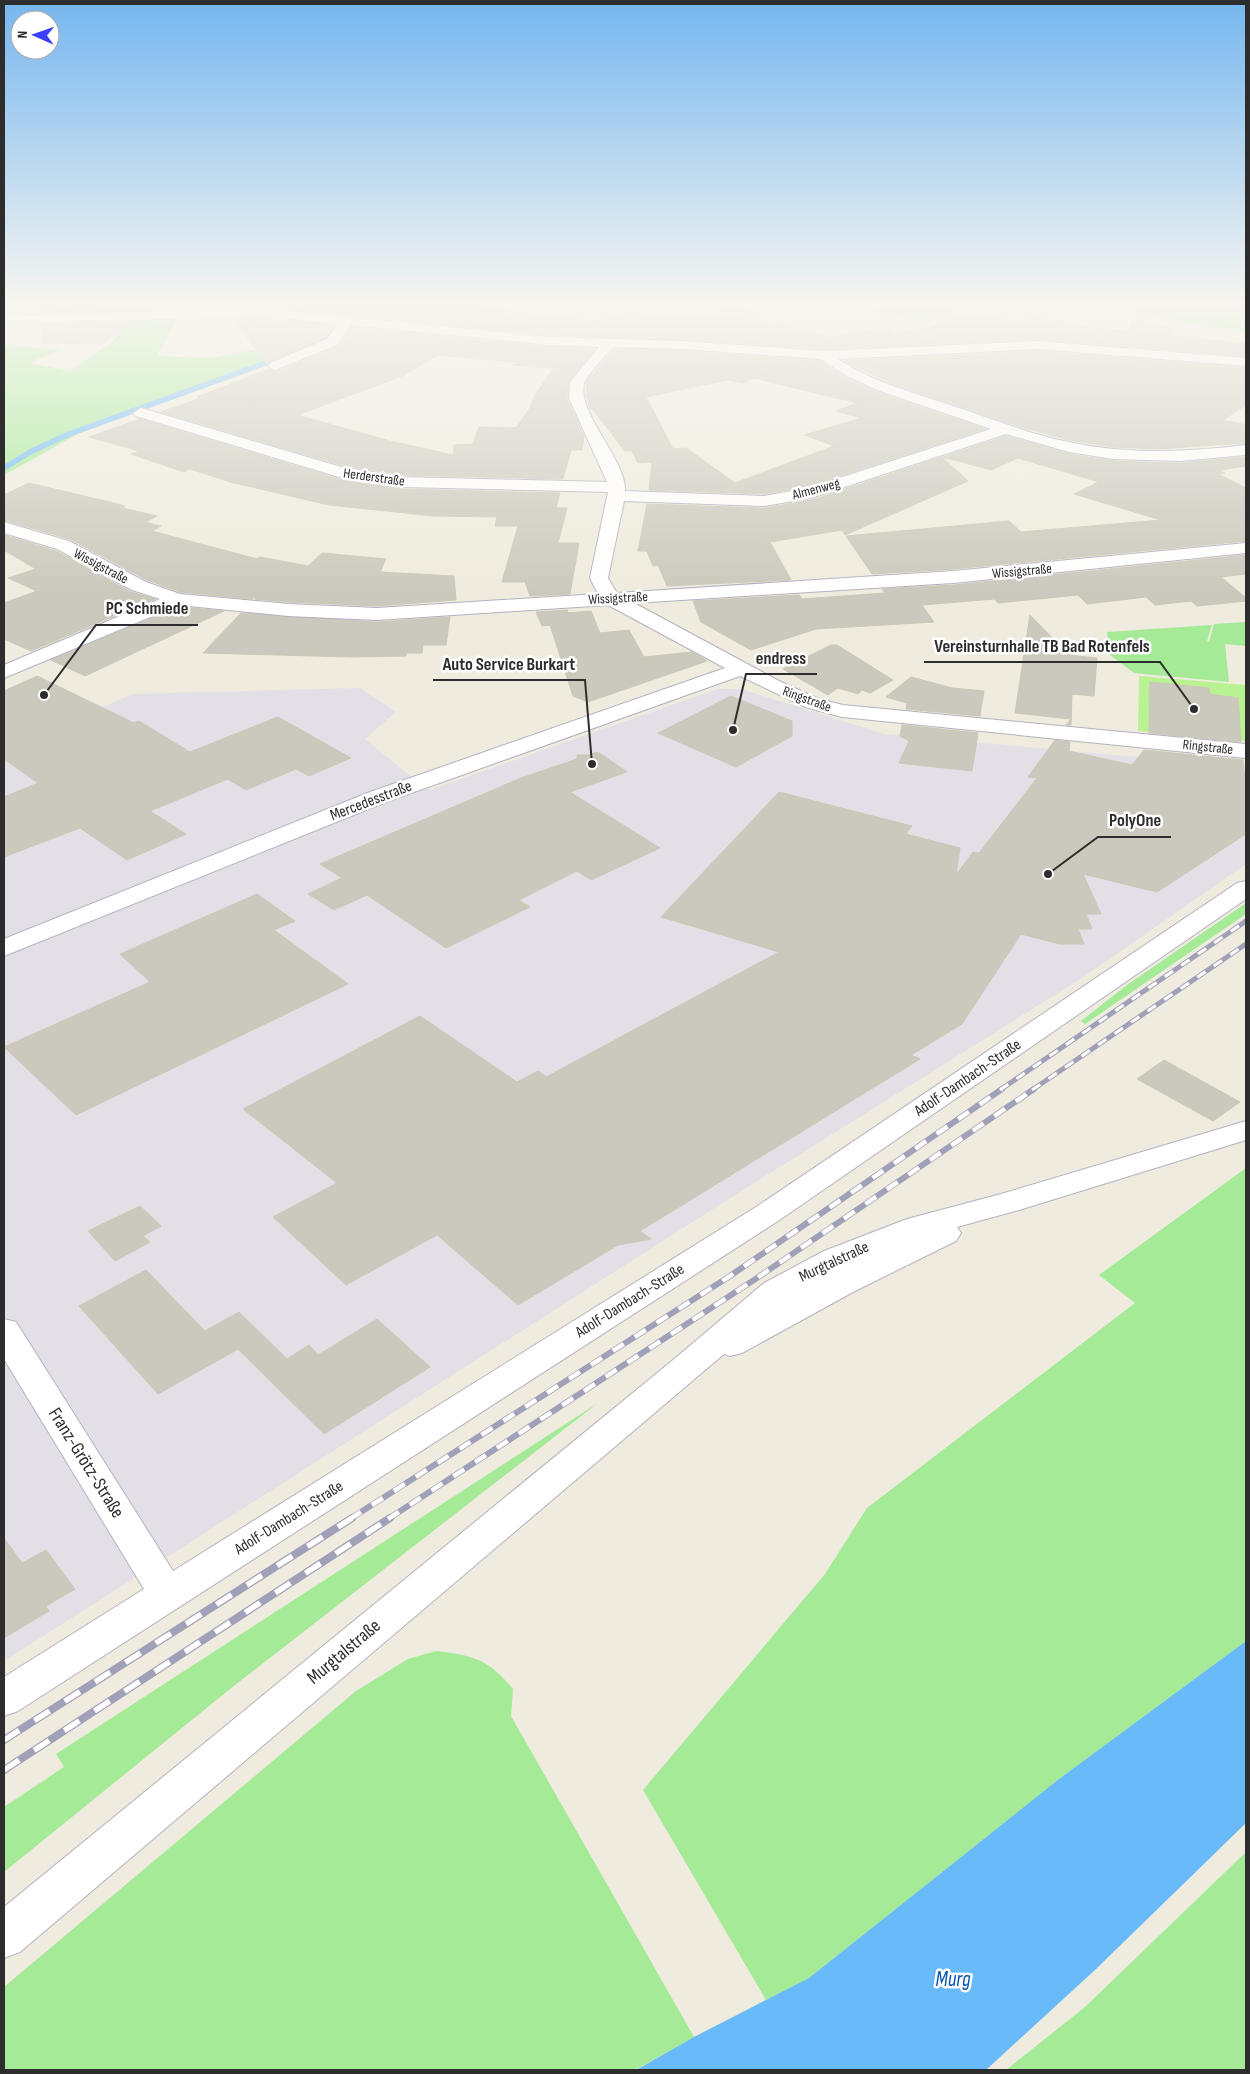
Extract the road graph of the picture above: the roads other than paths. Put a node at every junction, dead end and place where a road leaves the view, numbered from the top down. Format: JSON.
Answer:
{"nodes":[{"id":1,"x":578,"y":402,"type":"edge"},
{"id":2,"x":924,"y":402,"type":"edge"},
{"id":3,"x":141,"y":413,"type":"dead end"},
{"id":4,"x":1007,"y":429,"type":"junction"},
{"id":5,"x":1246,"y":450,"type":"edge"},
{"id":6,"x":617,"y":492,"type":"junction"},
{"id":7,"x":4,"y":528,"type":"edge"},
{"id":8,"x":1246,"y":548,"type":"edge"},
{"id":9,"x":610,"y":598,"type":"junction"},
{"id":10,"x":177,"y":599,"type":"junction"},
{"id":11,"x":744,"y":668,"type":"junction"},
{"id":12,"x":4,"y":672,"type":"edge"},
{"id":13,"x":1246,"y":751,"type":"edge"},
{"id":14,"x":1246,"y":888,"type":"edge"},
{"id":15,"x":4,"y":948,"type":"edge"},
{"id":16,"x":1246,"y":1130,"type":"edge"},
{"id":17,"x":4,"y":1330,"type":"edge"},
{"id":18,"x":168,"y":1595,"type":"junction"},
{"id":19,"x":4,"y":1698,"type":"edge"},
{"id":20,"x":4,"y":1936,"type":"edge"}],
"edges":[{"from":1,"to":6,"type":"street"},
{"from":2,"to":4,"type":"street"},
{"from":3,"to":6,"type":"street","name":"Herderstraße"},
{"from":4,"to":5,"type":"street"},
{"from":4,"to":6,"type":"street","name":"Almenweg"},
{"from":6,"to":9,"type":"street"},
{"from":7,"to":10,"type":"street","name":"Wissigstraße"},
{"from":8,"to":9,"type":"street","name":"Wissigstraße"},
{"from":9,"to":10,"type":"street","name":"Wissigstraße"},
{"from":9,"to":11,"type":"street","name":"Ringstraße"},
{"from":10,"to":12,"type":"street"},
{"from":11,"to":13,"type":"street","name":"Ringstraße"},
{"from":11,"to":15,"type":"street","name":"Mercedesstraße"},
{"from":14,"to":18,"type":"street","name":"Adolf-Dambach-Straße"},
{"from":16,"to":20,"type":"street","name":"Murgtalstraße"},
{"from":17,"to":18,"type":"street","name":"Franz-Grötz-Straße"},
{"from":18,"to":19,"type":"street","name":"Adolf-Dambach-Straße"}]}
